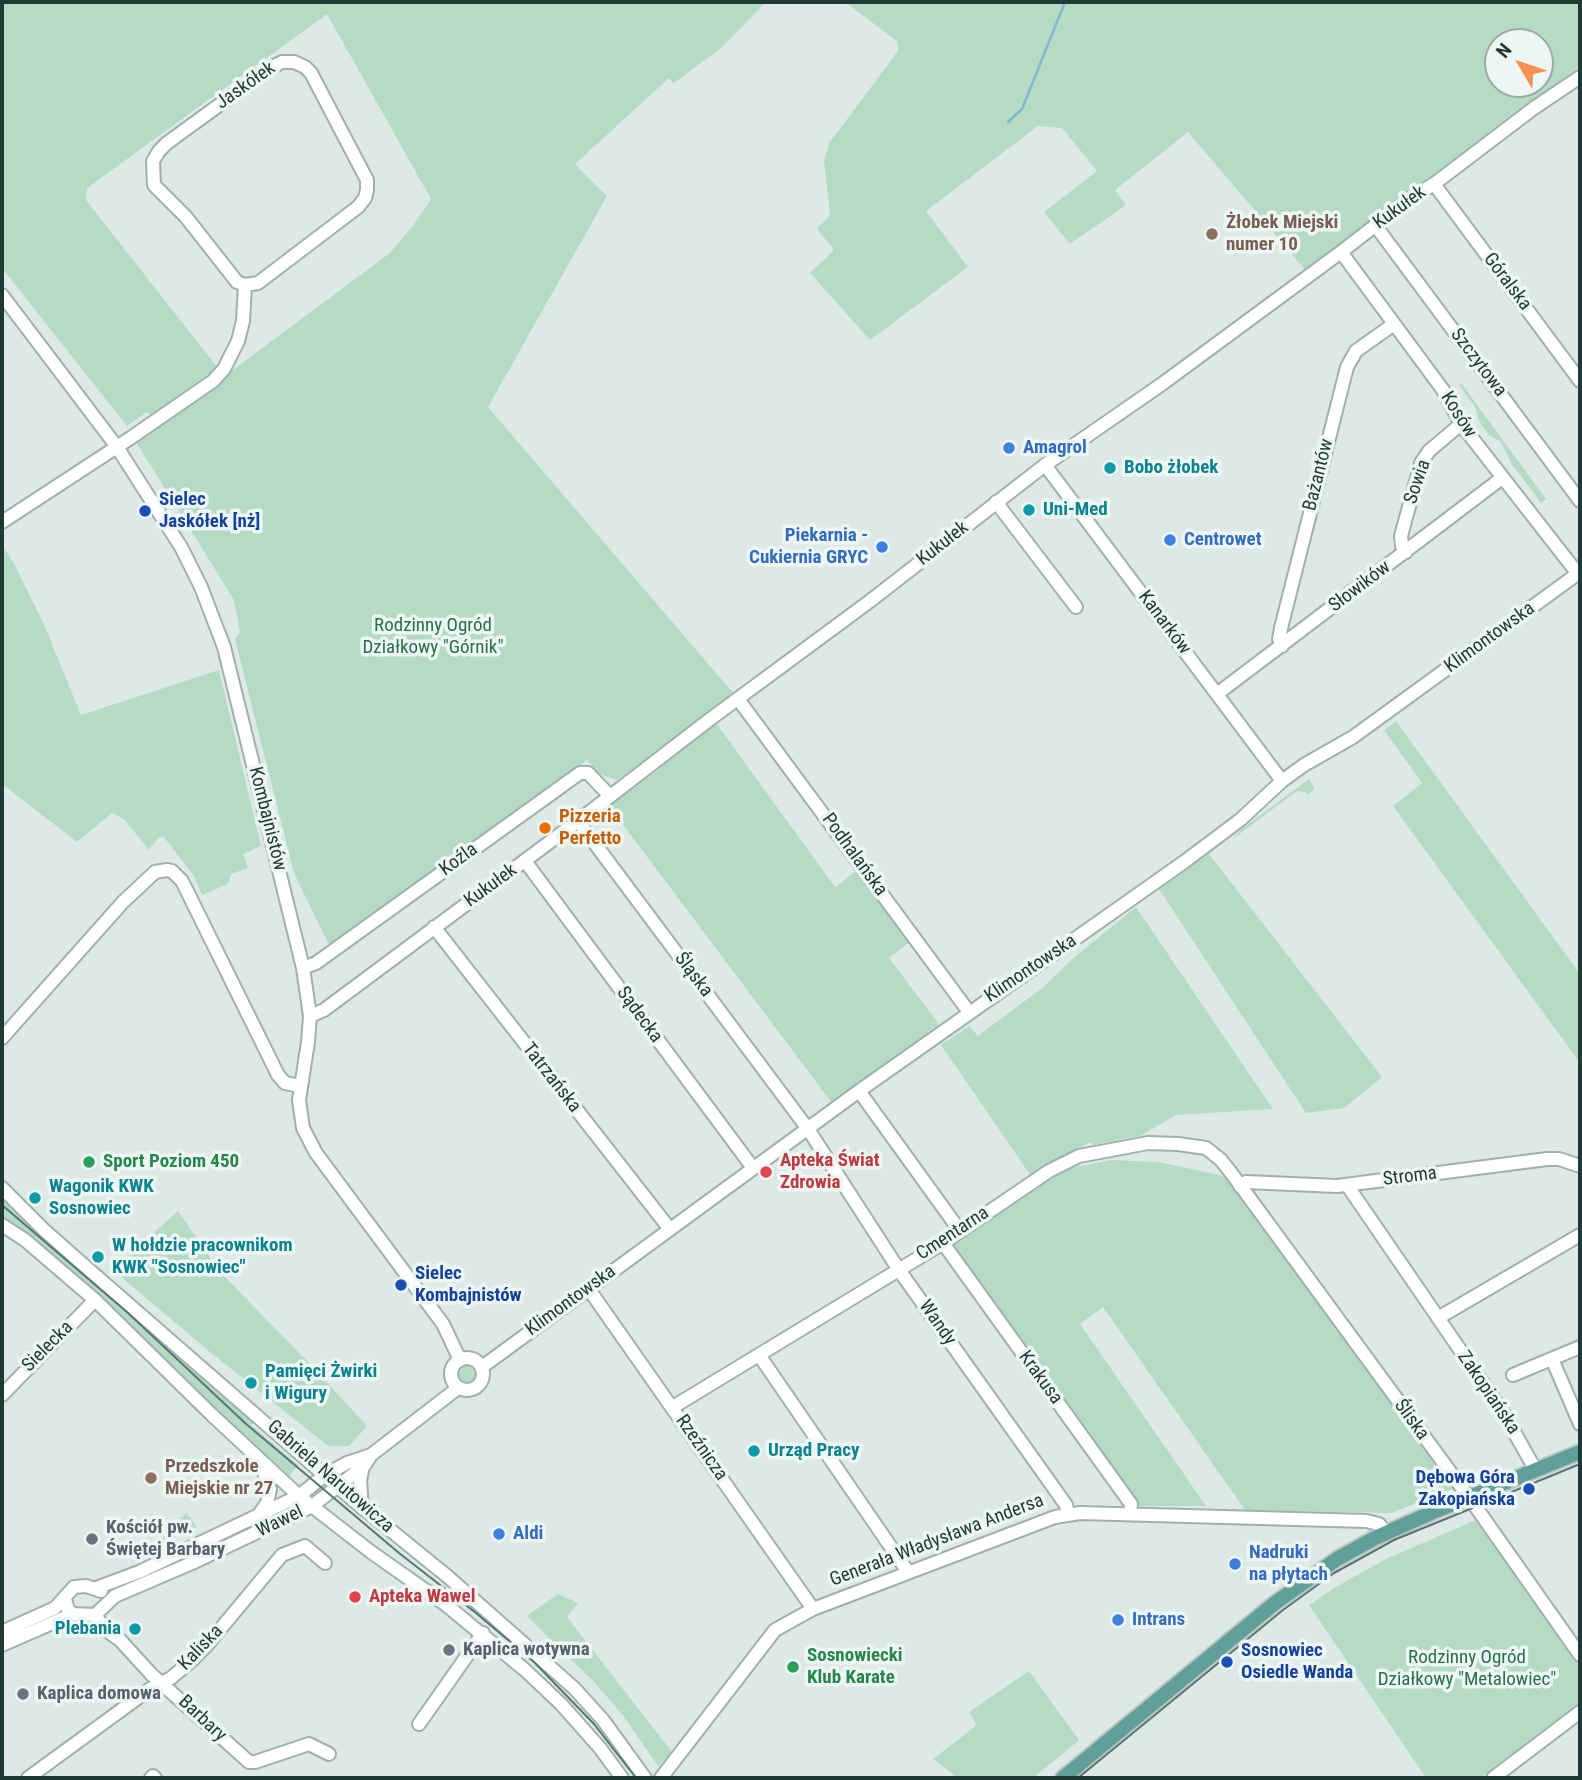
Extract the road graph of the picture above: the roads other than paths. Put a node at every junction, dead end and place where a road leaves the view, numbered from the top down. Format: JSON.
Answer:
{"nodes":[{"id":1,"x":1580,"y":77,"type":"edge"},
{"id":2,"x":1434,"y":184,"type":"junction"},
{"id":3,"x":1375,"y":225,"type":"junction"},
{"id":4,"x":1341,"y":252,"type":"junction"},
{"id":5,"x":245,"y":285,"type":"junction"},
{"id":6,"x":2,"y":295,"type":"edge"},
{"id":7,"x":1394,"y":324,"type":"junction"},
{"id":8,"x":1580,"y":381,"type":"edge"},
{"id":9,"x":1461,"y":424,"type":"junction"},
{"id":10,"x":117,"y":447,"type":"junction"},
{"id":11,"x":1045,"y":465,"type":"junction"},
{"id":12,"x":1502,"y":478,"type":"junction"},
{"id":13,"x":1580,"y":501,"type":"edge"},
{"id":14,"x":996,"y":502,"type":"junction"},
{"id":15,"x":2,"y":522,"type":"edge"},
{"id":16,"x":1406,"y":552,"type":"junction"},
{"id":17,"x":1579,"y":573,"type":"edge"},
{"id":18,"x":1076,"y":607,"type":"dead end"},
{"id":19,"x":1282,"y":646,"type":"junction"},
{"id":20,"x":1217,"y":694,"type":"junction"},
{"id":21,"x":738,"y":699,"type":"junction"},
{"id":22,"x":1282,"y":781,"type":"junction"},
{"id":23,"x":610,"y":796,"type":"junction"},
{"id":24,"x":578,"y":821,"type":"junction"},
{"id":25,"x":525,"y":861,"type":"junction"},
{"id":26,"x":434,"y":927,"type":"junction"},
{"id":27,"x":303,"y":968,"type":"junction"},
{"id":28,"x":969,"y":1012,"type":"junction"},
{"id":29,"x":310,"y":1016,"type":"junction"},
{"id":30,"x":2,"y":1038,"type":"edge"},
{"id":31,"x":300,"y":1086,"type":"junction"},
{"id":32,"x":859,"y":1091,"type":"junction"},
{"id":33,"x":808,"y":1129,"type":"junction"},
{"id":34,"x":1580,"y":1167,"type":"edge"},
{"id":35,"x":753,"y":1168,"type":"junction"},
{"id":36,"x":1347,"y":1185,"type":"junction"},
{"id":37,"x":1240,"y":1186,"type":"junction"},
{"id":38,"x":2,"y":1188,"type":"edge"},
{"id":39,"x":2,"y":1225,"type":"edge"},
{"id":40,"x":669,"y":1228,"type":"junction"},
{"id":41,"x":960,"y":1231,"type":"junction"},
{"id":42,"x":1580,"y":1235,"type":"edge"},
{"id":43,"x":943,"y":1243,"type":"junction"},
{"id":44,"x":899,"y":1269,"type":"junction"},
{"id":45,"x":589,"y":1288,"type":"junction"},
{"id":46,"x":95,"y":1300,"type":"junction"},
{"id":47,"x":1438,"y":1318,"type":"junction"},
{"id":48,"x":1580,"y":1347,"type":"edge"},
{"id":49,"x":759,"y":1355,"type":"junction"},
{"id":50,"x":1552,"y":1359,"type":"junction"},
{"id":51,"x":460,"y":1360,"type":"junction"},
{"id":52,"x":482,"y":1367,"type":"junction"},
{"id":53,"x":1513,"y":1375,"type":"dead end"},
{"id":54,"x":458,"y":1388,"type":"junction"},
{"id":55,"x":2,"y":1395,"type":"edge"},
{"id":56,"x":673,"y":1407,"type":"junction"},
{"id":57,"x":1580,"y":1424,"type":"edge"},
{"id":58,"x":1580,"y":1452,"type":"edge"},
{"id":59,"x":258,"y":1458,"type":"junction"},
{"id":60,"x":368,"y":1461,"type":"junction"},
{"id":61,"x":1535,"y":1469,"type":"junction"},
{"id":62,"x":325,"y":1475,"type":"junction"},
{"id":63,"x":338,"y":1487,"type":"junction"},
{"id":64,"x":299,"y":1496,"type":"junction"},
{"id":65,"x":1468,"y":1498,"type":"junction"},
{"id":66,"x":312,"y":1506,"type":"junction"},
{"id":67,"x":362,"y":1507,"type":"junction"},
{"id":68,"x":1068,"y":1514,"type":"junction"},
{"id":69,"x":1130,"y":1514,"type":"junction"},
{"id":70,"x":257,"y":1518,"type":"junction"},
{"id":71,"x":1386,"y":1533,"type":"junction"},
{"id":72,"x":326,"y":1563,"type":"dead end"},
{"id":73,"x":908,"y":1572,"type":"junction"},
{"id":74,"x":96,"y":1588,"type":"junction"},
{"id":75,"x":65,"y":1599,"type":"junction"},
{"id":76,"x":105,"y":1604,"type":"junction"},
{"id":77,"x":813,"y":1609,"type":"junction"},
{"id":78,"x":73,"y":1614,"type":"junction"},
{"id":79,"x":95,"y":1615,"type":"junction"},
{"id":80,"x":2,"y":1632,"type":"edge"},
{"id":81,"x":483,"y":1633,"type":"junction"},
{"id":82,"x":2,"y":1645,"type":"edge"},
{"id":83,"x":1580,"y":1656,"type":"edge"},
{"id":84,"x":161,"y":1682,"type":"junction"},
{"id":85,"x":1580,"y":1713,"type":"edge"},
{"id":86,"x":419,"y":1724,"type":"dead end"},
{"id":87,"x":329,"y":1754,"type":"dead end"},
{"id":88,"x":42,"y":1774,"type":"edge"},
{"id":89,"x":28,"y":1778,"type":"edge"},
{"id":90,"x":621,"y":1778,"type":"edge"},
{"id":91,"x":645,"y":1778,"type":"edge"},
{"id":92,"x":661,"y":1778,"type":"edge"},
{"id":93,"x":1063,"y":1778,"type":"edge"},
{"id":94,"x":1493,"y":1778,"type":"edge"}],
"edges":[{"from":1,"to":2,"type":"street","name":"Kukułek"},
{"from":2,"to":3,"type":"street","name":"Kukułek"},
{"from":2,"to":8,"type":"street","name":"Góralska"},
{"from":3,"to":4,"type":"street","name":"Kukułek"},
{"from":3,"to":13,"type":"street","name":"Szczytowa"},
{"from":4,"to":7,"type":"street","name":"Kosów"},
{"from":4,"to":11,"type":"street","name":"Kukułek"},
{"from":5,"to":5,"type":"street","name":"Jaskółek"},
{"from":5,"to":10,"type":"street"},
{"from":6,"to":10,"type":"street","name":"Kombajnistów"},
{"from":7,"to":9,"type":"street","name":"Kosów"},
{"from":7,"to":19,"type":"street","name":"Bażantów"},
{"from":9,"to":12,"type":"street","name":"Kosów"},
{"from":9,"to":16,"type":"street","name":"Sowia"},
{"from":10,"to":15,"type":"street"},
{"from":10,"to":27,"type":"street","name":"Kombajnistów"},
{"from":11,"to":14,"type":"street","name":"Kukułek"},
{"from":11,"to":20,"type":"street","name":"Kanarków"},
{"from":12,"to":16,"type":"street","name":"Słowików"},
{"from":12,"to":17,"type":"street","name":"Kosów"},
{"from":14,"to":18,"type":"street"},
{"from":14,"to":21,"type":"street","name":"Kukułek"},
{"from":16,"to":19,"type":"street","name":"Słowików"},
{"from":17,"to":22,"type":"street","name":"Klimontowska"},
{"from":19,"to":20,"type":"street","name":"Słowików"},
{"from":20,"to":22,"type":"street","name":"Kanarków"},
{"from":21,"to":23,"type":"street","name":"Kukułek"},
{"from":21,"to":28,"type":"street","name":"Podhalańska"},
{"from":22,"to":28,"type":"street","name":"Klimontowska"},
{"from":23,"to":24,"type":"street","name":"Kukułek"},
{"from":23,"to":27,"type":"street","name":"Koźla"},
{"from":24,"to":25,"type":"street","name":"Kukułek"},
{"from":24,"to":33,"type":"street","name":"Śląska"},
{"from":25,"to":26,"type":"street","name":"Kukułek"},
{"from":25,"to":35,"type":"street","name":"Sądecka"},
{"from":26,"to":29,"type":"street","name":"Kukułek"},
{"from":26,"to":40,"type":"street","name":"Tatrzańska"},
{"from":27,"to":29,"type":"street","name":"Kombajnistów"},
{"from":28,"to":32,"type":"street","name":"Klimontowska"},
{"from":29,"to":31,"type":"street","name":"Kombajnistów"},
{"from":30,"to":31,"type":"street"},
{"from":31,"to":51,"type":"street","name":"Kombajnistów"},
{"from":32,"to":33,"type":"street","name":"Klimontowska"},
{"from":32,"to":41,"type":"street"},
{"from":33,"to":35,"type":"street","name":"Klimontowska"},
{"from":33,"to":44,"type":"street","name":"Wandy"},
{"from":34,"to":36,"type":"street","name":"Stroma"},
{"from":35,"to":40,"type":"street","name":"Klimontowska"},
{"from":36,"to":37,"type":"street","name":"Stroma"},
{"from":36,"to":47,"type":"street","name":"Zakopiańska"},
{"from":37,"to":41,"type":"street","name":"Cmentarna"},
{"from":37,"to":65,"type":"street","name":"Śliska"},
{"from":38,"to":62,"type":"street","name":"Gabriela Narutowicza"},
{"from":39,"to":46,"type":"street","name":"Gabriela Narutowicza"},
{"from":40,"to":45,"type":"street","name":"Klimontowska"},
{"from":41,"to":43,"type":"street","name":"Cmentarna"},
{"from":42,"to":47,"type":"street"},
{"from":43,"to":44,"type":"street","name":"Cmentarna"},
{"from":43,"to":69,"type":"street","name":"Krakusa"},
{"from":44,"to":49,"type":"street","name":"Cmentarna"},
{"from":44,"to":68,"type":"street","name":"Wandy"},
{"from":45,"to":52,"type":"street","name":"Klimontowska"},
{"from":45,"to":56,"type":"street","name":"Rzeźnicza"},
{"from":46,"to":55,"type":"street","name":"Sielecka"},
{"from":46,"to":59,"type":"street","name":"Gabriela Narutowicza"},
{"from":47,"to":61,"type":"street","name":"Zakopiańska"},
{"from":48,"to":50,"type":"street"},
{"from":49,"to":56,"type":"street","name":"Cmentarna"},
{"from":49,"to":73,"type":"street"},
{"from":50,"to":53,"type":"street"},
{"from":50,"to":57,"type":"street"},
{"from":51,"to":52,"type":"street"},
{"from":51,"to":54,"type":"street"},
{"from":52,"to":54,"type":"street"},
{"from":54,"to":60,"type":"street"},
{"from":56,"to":77,"type":"street","name":"Rzeźnicza"},
{"from":58,"to":61,"type":"main road"},
{"from":59,"to":64,"type":"street","name":"Gabriela Narutowicza"},
{"from":59,"to":70,"type":"street","name":"Gabriela Narutowicza"},
{"from":60,"to":62,"type":"street"},
{"from":60,"to":63,"type":"street","name":"Wawel"},
{"from":60,"to":67,"type":"street"},
{"from":61,"to":65,"type":"main road"},
{"from":62,"to":63,"type":"street","name":"Gabriela Narutowicza"},
{"from":62,"to":64,"type":"street","name":"Wawel"},
{"from":63,"to":66,"type":"street","name":"Wawel"},
{"from":63,"to":67,"type":"street","name":"Gabriela Narutowicza"},
{"from":64,"to":66,"type":"street","name":"Gabriela Narutowicza"},
{"from":64,"to":70,"type":"street","name":"Wawel"},
{"from":65,"to":71,"type":"main road"},
{"from":65,"to":83,"type":"street","name":"Śliska"},
{"from":66,"to":76,"type":"street","name":"Wawel"},
{"from":66,"to":81,"type":"street","name":"Gabriela Narutowicza"},
{"from":67,"to":91,"type":"street","name":"Gabriela Narutowicza"},
{"from":68,"to":69,"type":"street","name":"Generała Władysława Andersa"},
{"from":68,"to":73,"type":"street","name":"Generała Władysława Andersa"},
{"from":69,"to":71,"type":"street","name":"Generała Władysława Andersa"},
{"from":70,"to":74,"type":"street","name":"Wawel"},
{"from":71,"to":93,"type":"main road"},
{"from":72,"to":84,"type":"street","name":"Kaliska"},
{"from":73,"to":77,"type":"street","name":"Generała Władysława Andersa"},
{"from":74,"to":75,"type":"street"},
{"from":74,"to":76,"type":"street"},
{"from":75,"to":78,"type":"street"},
{"from":75,"to":80,"type":"street"},
{"from":76,"to":79,"type":"street"},
{"from":77,"to":92,"type":"street","name":"Generała Władysława Andersa"},
{"from":78,"to":79,"type":"street"},
{"from":78,"to":82,"type":"street"},
{"from":79,"to":84,"type":"street","name":"Barbary"},
{"from":81,"to":86,"type":"street"},
{"from":81,"to":90,"type":"street","name":"Gabriela Narutowicza"},
{"from":84,"to":87,"type":"street","name":"Barbary"},
{"from":84,"to":88,"type":"street","name":"Kaliska"},
{"from":85,"to":94,"type":"street"},
{"from":88,"to":89,"type":"street","name":"Kaliska"}]}
